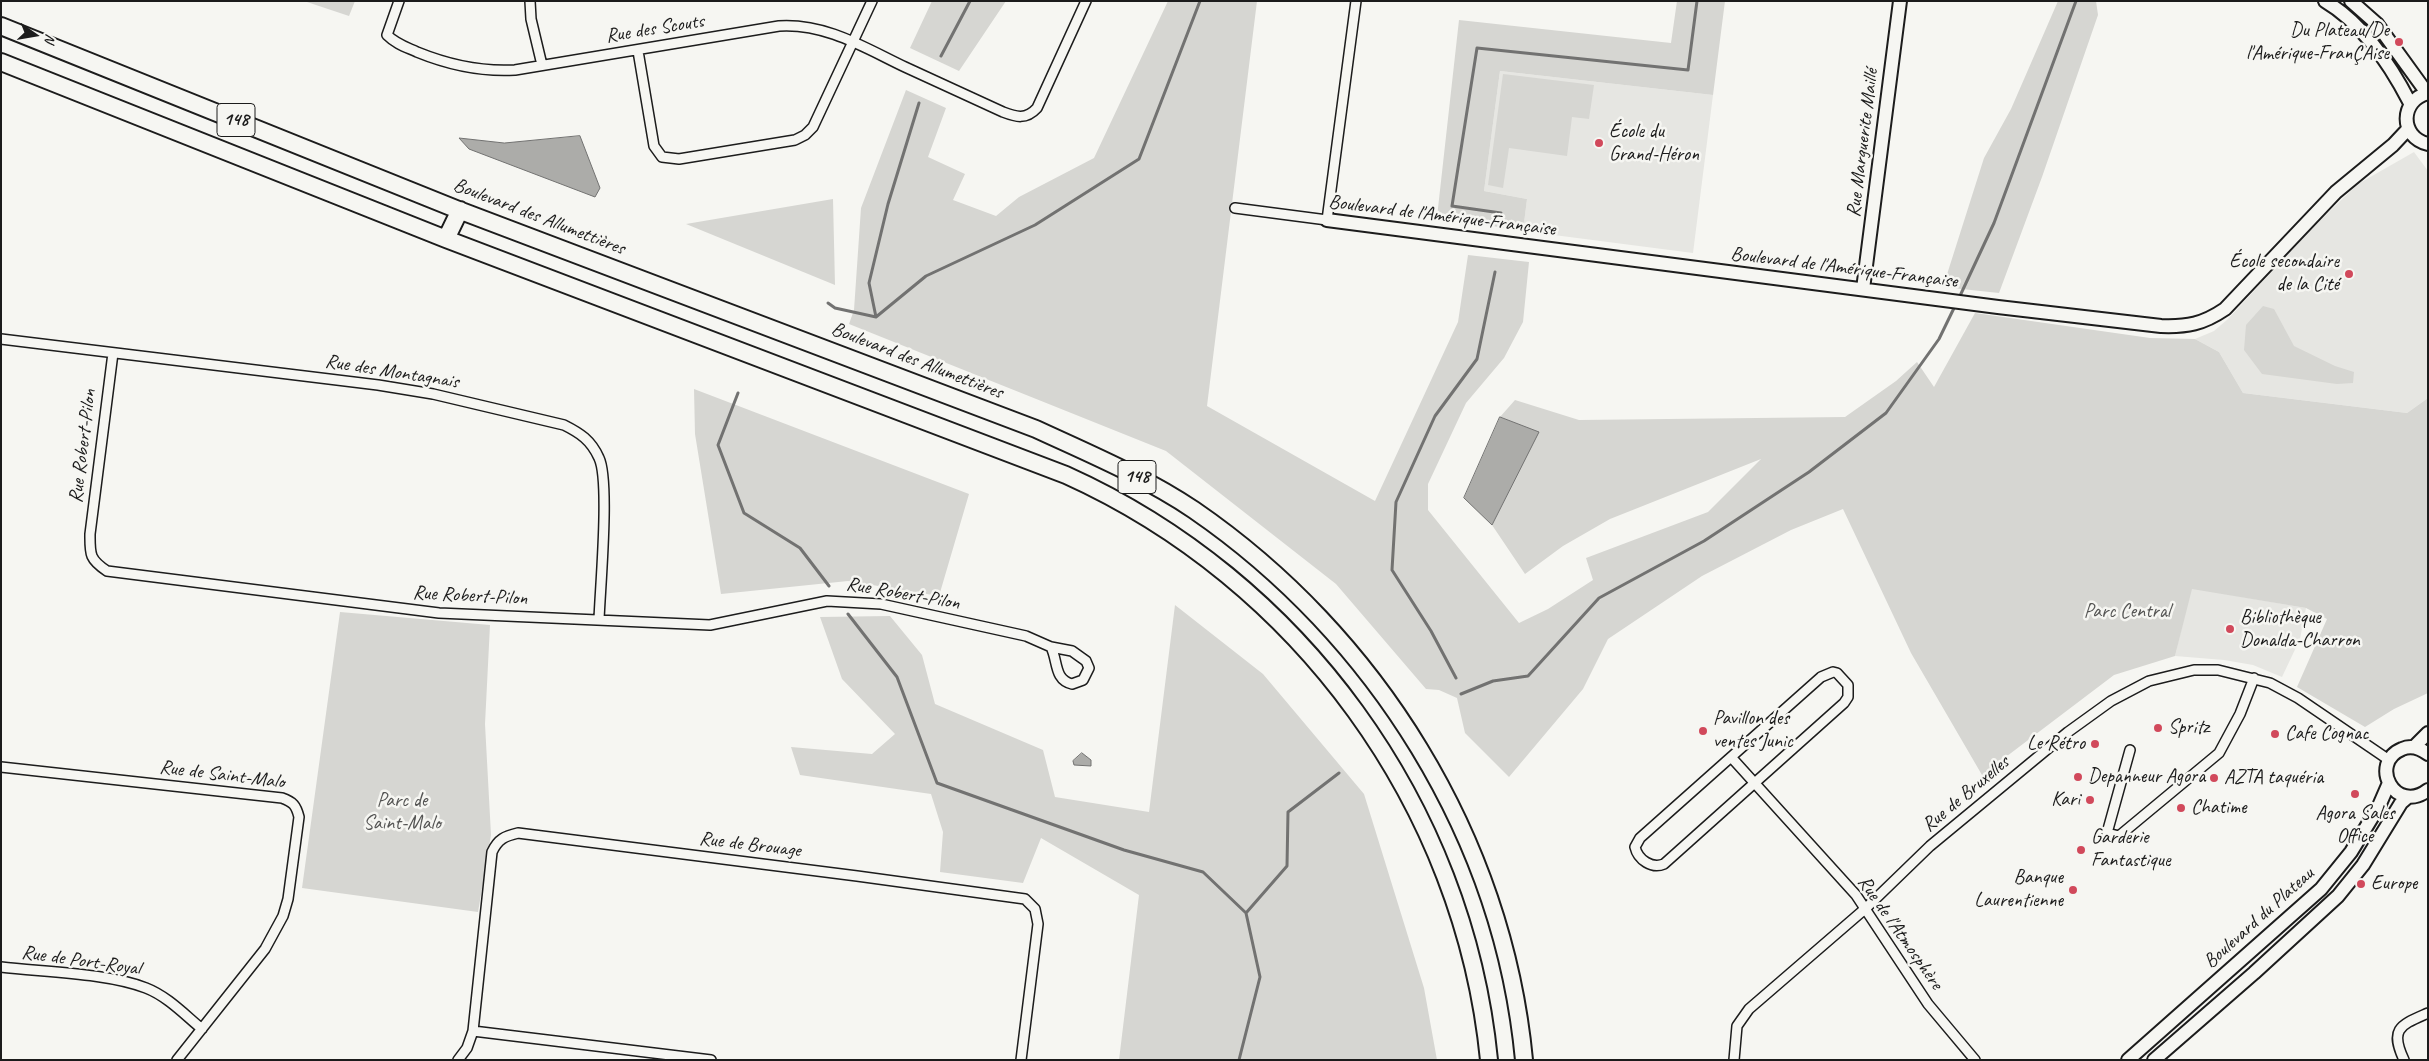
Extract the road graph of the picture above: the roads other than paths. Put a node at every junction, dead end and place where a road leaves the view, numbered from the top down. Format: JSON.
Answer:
{"nodes":[{"id":1,"x":399,"y":1,"type":"edge"},
{"id":2,"x":530,"y":1,"type":"edge"},
{"id":3,"x":872,"y":1,"type":"edge"},
{"id":4,"x":1086,"y":1,"type":"edge"},
{"id":5,"x":1356,"y":1,"type":"edge"},
{"id":6,"x":1900,"y":1,"type":"edge"},
{"id":7,"x":2325,"y":1,"type":"edge"},
{"id":8,"x":2351,"y":1,"type":"edge"},
{"id":9,"x":1,"y":26,"type":"edge"},
{"id":10,"x":853,"y":41,"type":"junction"},
{"id":11,"x":638,"y":50,"type":"junction"},
{"id":12,"x":1,"y":62,"type":"edge"},
{"id":13,"x":542,"y":65,"type":"junction"},
{"id":14,"x":2427,"y":93,"type":"edge"},
{"id":15,"x":2410,"y":103,"type":"junction"},
{"id":16,"x":2421,"y":140,"type":"edge"},
{"id":17,"x":1235,"y":208,"type":"dead end"},
{"id":18,"x":460,"y":210,"type":"junction"},
{"id":19,"x":1327,"y":220,"type":"junction"},
{"id":20,"x":446,"y":239,"type":"junction"},
{"id":21,"x":1863,"y":289,"type":"junction"},
{"id":22,"x":1,"y":340,"type":"edge"},
{"id":23,"x":113,"y":353,"type":"junction"},
{"id":24,"x":599,"y":620,"type":"junction"},
{"id":25,"x":1051,"y":647,"type":"junction"},
{"id":26,"x":2254,"y":678,"type":"junction"},
{"id":27,"x":2428,"y":733,"type":"edge"},
{"id":28,"x":2414,"y":747,"type":"junction"},
{"id":29,"x":2130,"y":750,"type":"dead end"},
{"id":30,"x":2428,"y":754,"type":"edge"},
{"id":31,"x":1731,"y":757,"type":"junction"},
{"id":32,"x":2390,"y":760,"type":"junction"},
{"id":33,"x":1,"y":767,"type":"edge"},
{"id":34,"x":1755,"y":783,"type":"junction"},
{"id":35,"x":2388,"y":783,"type":"junction"},
{"id":36,"x":2428,"y":790,"type":"edge"},
{"id":37,"x":2408,"y":797,"type":"junction"},
{"id":38,"x":1866,"y":908,"type":"junction"},
{"id":39,"x":1,"y":967,"type":"edge"},
{"id":40,"x":2428,"y":1013,"type":"edge"},
{"id":41,"x":202,"y":1029,"type":"junction"},
{"id":42,"x":473,"y":1031,"type":"junction"},
{"id":43,"x":177,"y":1060,"type":"edge"},
{"id":44,"x":458,"y":1060,"type":"edge"},
{"id":45,"x":711,"y":1060,"type":"edge"},
{"id":46,"x":1021,"y":1060,"type":"edge"},
{"id":47,"x":1490,"y":1060,"type":"edge"},
{"id":48,"x":1524,"y":1060,"type":"edge"},
{"id":49,"x":1734,"y":1060,"type":"edge"},
{"id":50,"x":1975,"y":1060,"type":"edge"},
{"id":51,"x":2128,"y":1060,"type":"edge"},
{"id":52,"x":2154,"y":1060,"type":"edge"},
{"id":53,"x":2404,"y":1060,"type":"edge"}],
"edges":[{"from":1,"to":13,"type":"street","name":"Rue des Scouts"},
{"from":2,"to":13,"type":"street"},
{"from":3,"to":10,"type":"street"},
{"from":4,"to":10,"type":"street","name":"Rue des Scouts"},
{"from":5,"to":19,"type":"street"},
{"from":6,"to":21,"type":"street","name":"Rue Marguerite Maillé"},
{"from":7,"to":15,"type":"street"},
{"from":8,"to":14,"type":"street"},
{"from":9,"to":18,"type":"highway","name":"Boulevard des Allumettières","number":"148"},
{"from":10,"to":11,"type":"street","name":"Rue des Scouts"},
{"from":10,"to":11,"type":"street"},
{"from":11,"to":13,"type":"street","name":"Rue des Scouts"},
{"from":12,"to":20,"type":"highway","number":"148"},
{"from":14,"to":15,"type":"street"},
{"from":15,"to":16,"type":"street"},
{"from":16,"to":21,"type":"street","name":"Boulevard de l'Amérique-Française"},
{"from":17,"to":19,"type":"street","name":"Boulevard de l'Amérique-Française"},
{"from":18,"to":20,"type":"highway"},
{"from":18,"to":48,"type":"highway","name":"Boulevard des Allumettières","number":"148"},
{"from":19,"to":21,"type":"street","name":"Boulevard de l'Amérique-Française"},
{"from":20,"to":47,"type":"highway","number":"148"},
{"from":22,"to":23,"type":"street","name":"Rue des Montagnais"},
{"from":23,"to":24,"type":"street","name":"Rue des Montagnais"},
{"from":23,"to":24,"type":"street","name":"Rue Robert-Pilon"},
{"from":24,"to":25,"type":"street","name":"Rue Robert-Pilon"},
{"from":25,"to":25,"type":"street","name":"Rue Robert-Pilon"},
{"from":26,"to":29,"type":"street"},
{"from":26,"to":32,"type":"street","name":"Rue de Bruxelles"},
{"from":26,"to":38,"type":"street","name":"Rue de Bruxelles"},
{"from":27,"to":28,"type":"street"},
{"from":28,"to":30,"type":"street"},
{"from":28,"to":32,"type":"street"},
{"from":31,"to":34,"type":"street","name":"Rue de l'Atmosphère"},
{"from":31,"to":34,"type":"street"},
{"from":31,"to":34,"type":"street"},
{"from":32,"to":35,"type":"street","name":"Boulevard du Plateau"},
{"from":33,"to":41,"type":"street","name":"Rue de Saint-Malo"},
{"from":34,"to":38,"type":"street","name":"Rue de l'Atmosphère"},
{"from":35,"to":37,"type":"street"},
{"from":35,"to":51,"type":"street","name":"Boulevard du Plateau"},
{"from":36,"to":37,"type":"street"},
{"from":37,"to":52,"type":"street","name":"Boulevard du Plateau"},
{"from":38,"to":49,"type":"street","name":"Rue de Bruxelles"},
{"from":38,"to":50,"type":"street","name":"Rue de l'Atmosphère"},
{"from":39,"to":41,"type":"street","name":"Rue de Port-Royal"},
{"from":40,"to":53,"type":"street"},
{"from":41,"to":43,"type":"street","name":"Rue de Saint-Malo"},
{"from":42,"to":44,"type":"street","name":"Rue de Brouage"},
{"from":42,"to":45,"type":"street"},
{"from":42,"to":46,"type":"street","name":"Rue de Brouage"}]}
